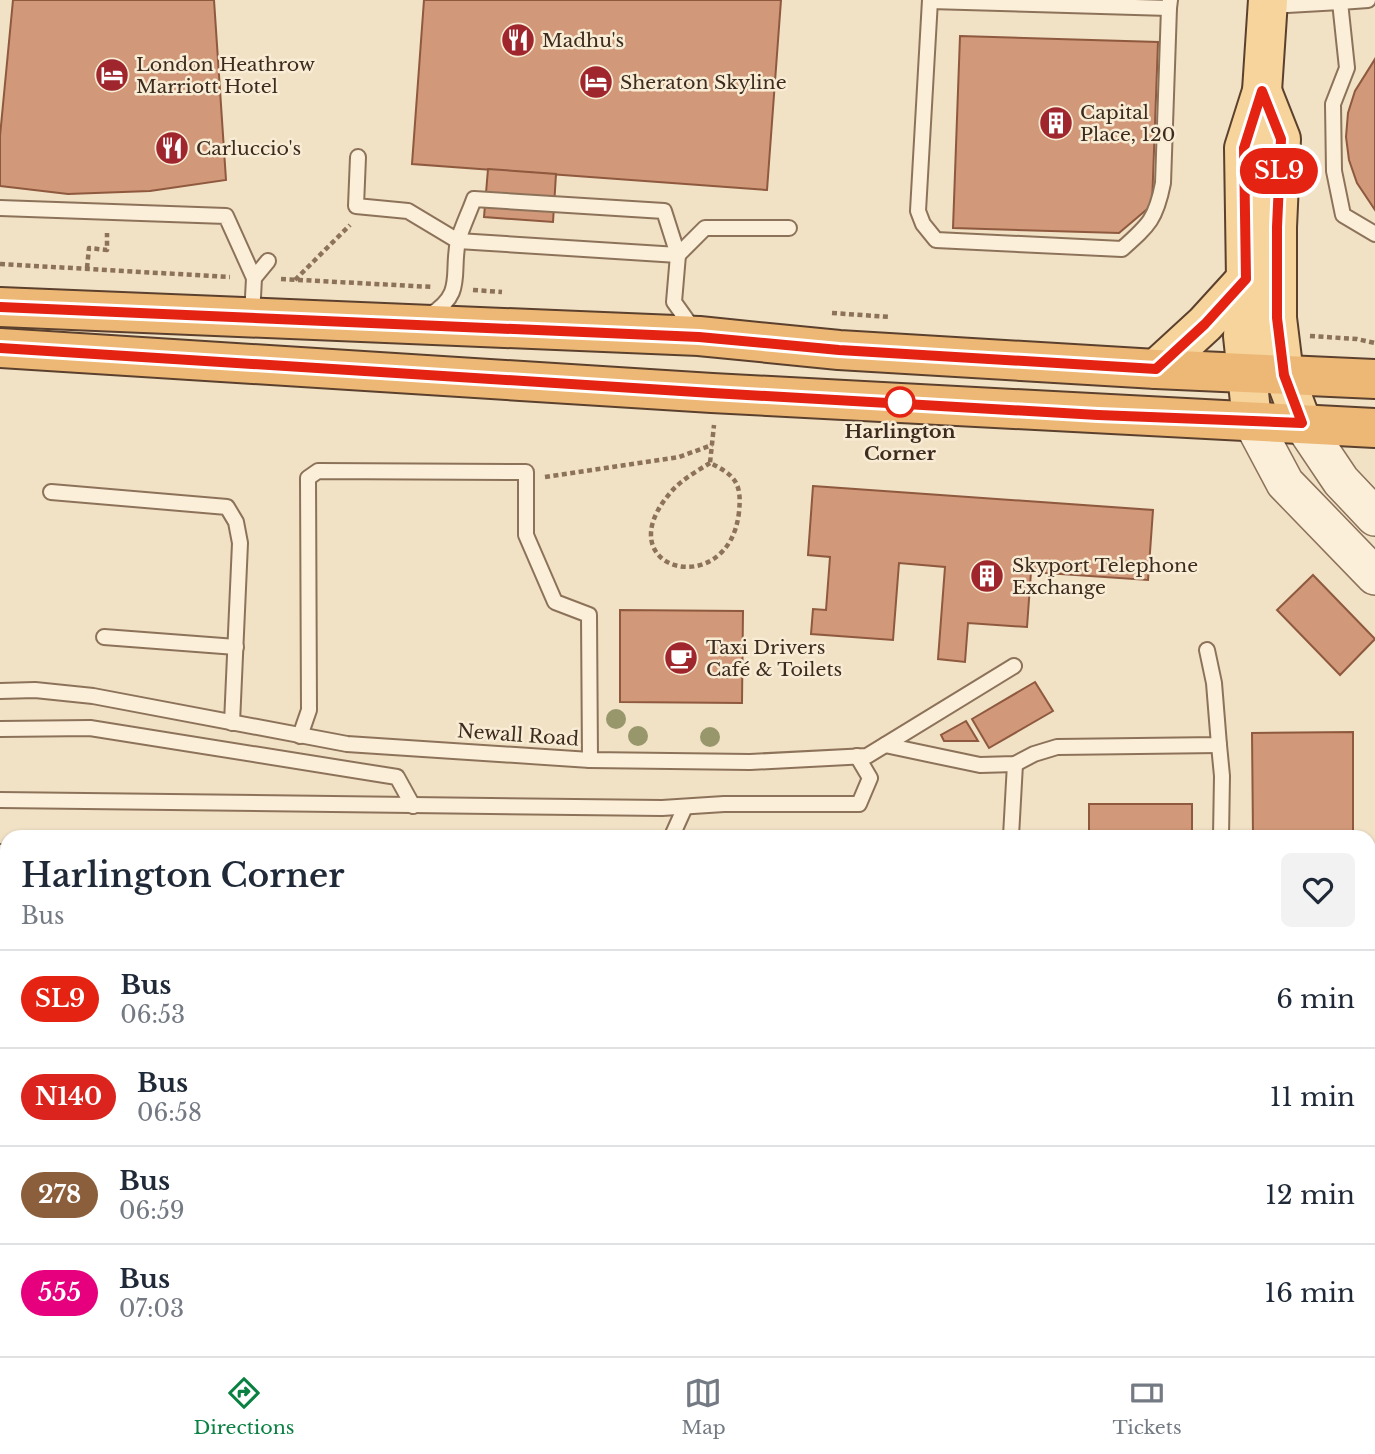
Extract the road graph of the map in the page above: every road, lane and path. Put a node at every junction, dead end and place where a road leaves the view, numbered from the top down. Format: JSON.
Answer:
{"nodes":[{"id":1,"x":930,"y":0,"type":"edge"},
{"id":2,"x":1368,"y":0,"type":"edge"},
{"id":3,"x":1340,"y":2,"type":"edge"},
{"id":4,"x":1267,"y":3,"type":"edge"},
{"id":5,"x":1169,"y":4,"type":"edge"},
{"id":6,"x":1262,"y":91,"type":"junction"},
{"id":7,"x":358,"y":157,"type":"dead end"},
{"id":8,"x":368,"y":207,"type":"junction"},
{"id":9,"x":0,"y":208,"type":"edge"},
{"id":10,"x":789,"y":228,"type":"dead end"},
{"id":11,"x":1375,"y":234,"type":"edge"},
{"id":12,"x":458,"y":241,"type":"junction"},
{"id":13,"x":678,"y":255,"type":"junction"},
{"id":14,"x":268,"y":261,"type":"dead end"},
{"id":15,"x":0,"y":264,"type":"edge"},
{"id":16,"x":87,"y":268,"type":"dead end"},
{"id":17,"x":254,"y":278,"type":"junction"},
{"id":18,"x":295,"y":279,"type":"dead end"},
{"id":19,"x":1246,"y":279,"type":"junction"},
{"id":20,"x":0,"y":307,"type":"edge"},
{"id":21,"x":252,"y":318,"type":"junction"},
{"id":22,"x":417,"y":323,"type":"junction"},
{"id":23,"x":1306,"y":336,"type":"dead end"},
{"id":24,"x":699,"y":337,"type":"junction"},
{"id":25,"x":1375,"y":343,"type":"edge"},
{"id":26,"x":0,"y":348,"type":"edge"},
{"id":27,"x":1156,"y":369,"type":"junction"},
{"id":28,"x":1246,"y":373,"type":"junction"},
{"id":29,"x":1284,"y":375,"type":"junction"},
{"id":30,"x":1375,"y":379,"type":"edge"},
{"id":31,"x":712,"y":393,"type":"junction"},
{"id":32,"x":1252,"y":421,"type":"junction"},
{"id":33,"x":1302,"y":423,"type":"junction"},
{"id":34,"x":1375,"y":428,"type":"edge"},
{"id":35,"x":712,"y":445,"type":"junction"},
{"id":36,"x":710,"y":463,"type":"junction"},
{"id":37,"x":526,"y":480,"type":"junction"},
{"id":38,"x":51,"y":492,"type":"dead end"},
{"id":39,"x":1375,"y":517,"type":"edge"},
{"id":40,"x":1375,"y":576,"type":"edge"},
{"id":41,"x":104,"y":637,"type":"dead end"},
{"id":42,"x":236,"y":647,"type":"junction"},
{"id":43,"x":1208,"y":650,"type":"dead end"},
{"id":44,"x":1014,"y":666,"type":"dead end"},
{"id":45,"x":0,"y":691,"type":"edge"},
{"id":46,"x":232,"y":723,"type":"junction"},
{"id":47,"x":0,"y":729,"type":"edge"},
{"id":48,"x":300,"y":736,"type":"junction"},
{"id":49,"x":885,"y":745,"type":"junction"},
{"id":50,"x":1220,"y":745,"type":"junction"},
{"id":51,"x":857,"y":757,"type":"junction"},
{"id":52,"x":590,"y":760,"type":"junction"},
{"id":53,"x":1015,"y":764,"type":"junction"},
{"id":54,"x":0,"y":800,"type":"edge"},
{"id":55,"x":413,"y":806,"type":"junction"},
{"id":56,"x":685,"y":807,"type":"junction"},
{"id":57,"x":675,"y":830,"type":"edge"},
{"id":58,"x":1011,"y":830,"type":"edge"},
{"id":59,"x":1221,"y":830,"type":"edge"}],
"edges":[{"from":1,"to":5,"type":"lane"},
{"from":1,"to":5,"type":"lane"},
{"from":2,"to":3,"type":"lane"},
{"from":3,"to":4,"type":"lane"},
{"from":3,"to":11,"type":"lane"},
{"from":4,"to":6,"type":"main road"},
{"from":6,"to":19,"type":"main road"},
{"from":6,"to":29,"type":"main road"},
{"from":7,"to":8,"type":"lane"},
{"from":8,"to":12,"type":"lane"},
{"from":8,"to":18,"type":"path"},
{"from":9,"to":17,"type":"lane"},
{"from":10,"to":13,"type":"lane"},
{"from":12,"to":13,"type":"lane"},
{"from":12,"to":13,"type":"lane"},
{"from":12,"to":22,"type":"lane"},
{"from":13,"to":24,"type":"lane"},
{"from":14,"to":17,"type":"lane"},
{"from":15,"to":16,"type":"path"},
{"from":17,"to":21,"type":"lane"},
{"from":19,"to":27,"type":"main road"},
{"from":19,"to":28,"type":"main road"},
{"from":20,"to":21,"type":"highway"},
{"from":21,"to":22,"type":"highway"},
{"from":22,"to":24,"type":"highway"},
{"from":23,"to":25,"type":"path"},
{"from":24,"to":27,"type":"highway"},
{"from":26,"to":31,"type":"highway"},
{"from":27,"to":28,"type":"highway"},
{"from":28,"to":29,"type":"highway"},
{"from":28,"to":32,"type":"main road"},
{"from":29,"to":30,"type":"highway"},
{"from":29,"to":33,"type":"main road"},
{"from":31,"to":32,"type":"highway"},
{"from":31,"to":35,"type":"path"},
{"from":32,"to":33,"type":"highway"},
{"from":32,"to":40,"type":"street"},
{"from":33,"to":34,"type":"highway"},
{"from":33,"to":39,"type":"street"},
{"from":35,"to":36,"type":"path"},
{"from":35,"to":37,"type":"path"},
{"from":36,"to":36,"type":"path"},
{"from":37,"to":48,"type":"lane"},
{"from":37,"to":52,"type":"lane"},
{"from":38,"to":42,"type":"lane"},
{"from":41,"to":42,"type":"lane"},
{"from":42,"to":46,"type":"lane"},
{"from":43,"to":50,"type":"lane"},
{"from":44,"to":49,"type":"lane","name":"Newall Road"},
{"from":45,"to":46,"type":"lane","name":"Newall Road"},
{"from":46,"to":48,"type":"lane","name":"Newall Road"},
{"from":47,"to":55,"type":"lane"},
{"from":48,"to":52,"type":"lane","name":"Newall Road"},
{"from":49,"to":51,"type":"lane","name":"Newall Road"},
{"from":49,"to":53,"type":"lane"},
{"from":50,"to":53,"type":"lane"},
{"from":50,"to":59,"type":"lane"},
{"from":51,"to":52,"type":"lane","name":"Newall Road"},
{"from":51,"to":56,"type":"lane"},
{"from":53,"to":58,"type":"lane"},
{"from":54,"to":55,"type":"lane"},
{"from":55,"to":56,"type":"lane"},
{"from":56,"to":57,"type":"lane"}]}
